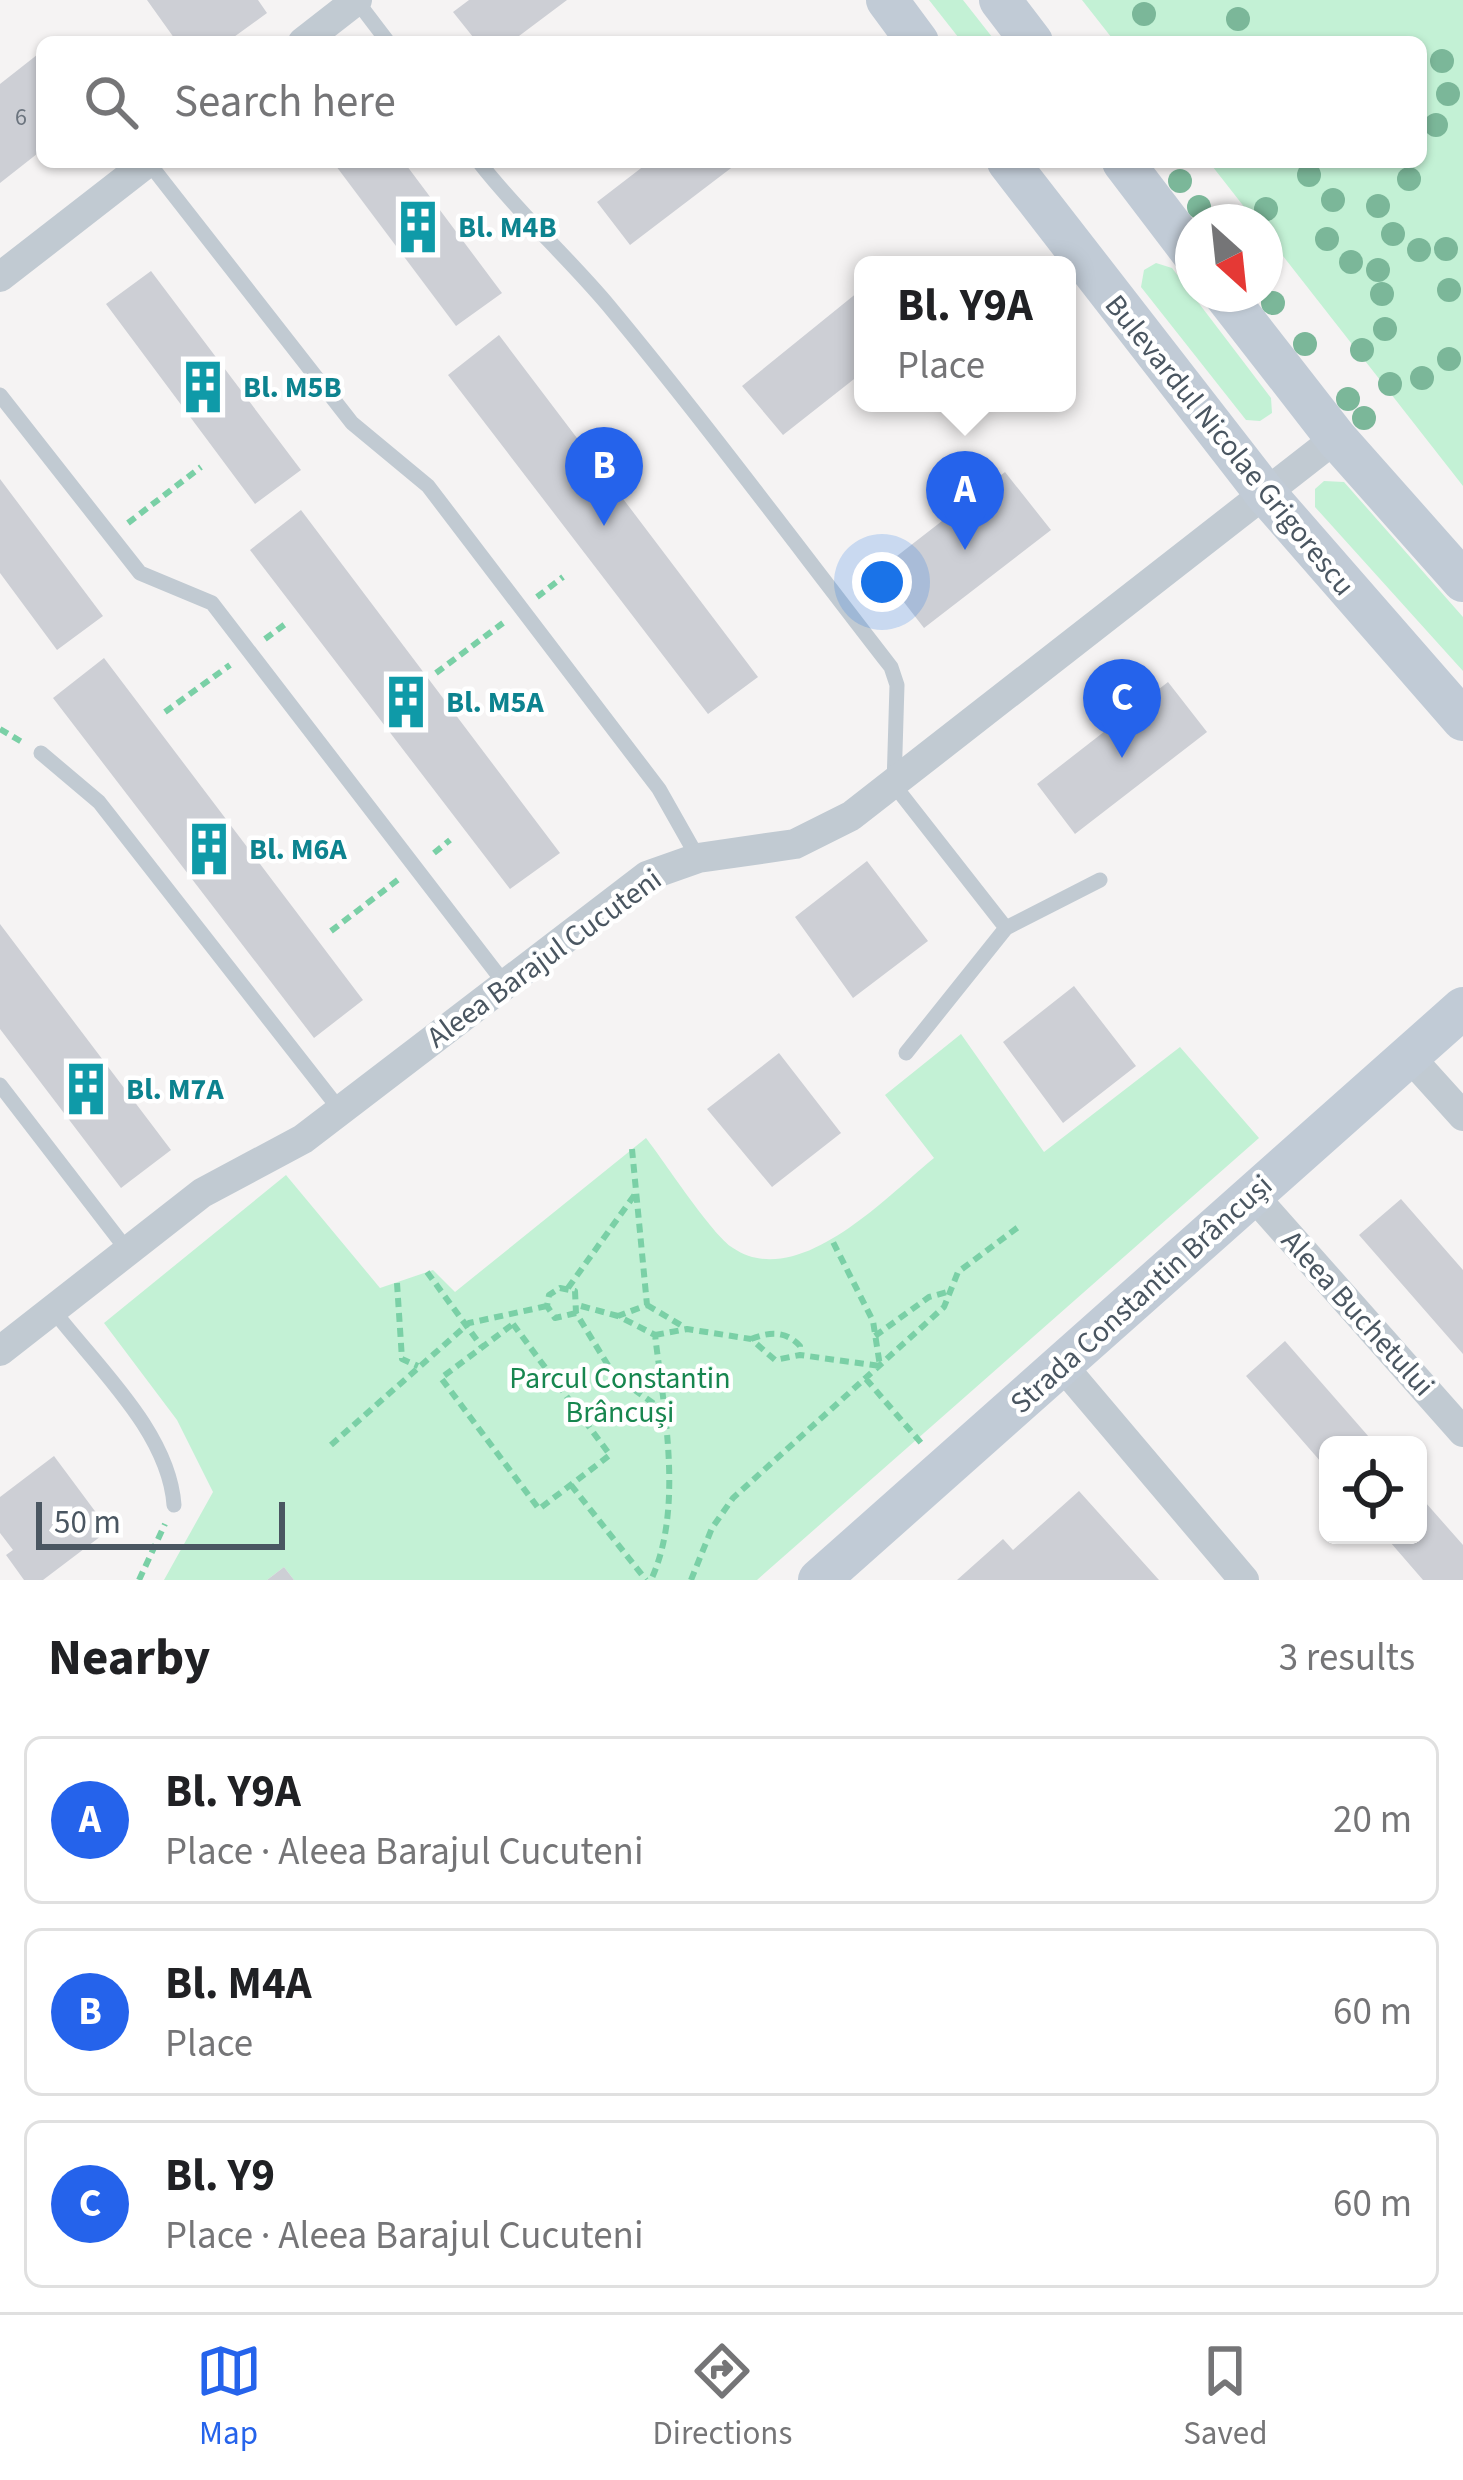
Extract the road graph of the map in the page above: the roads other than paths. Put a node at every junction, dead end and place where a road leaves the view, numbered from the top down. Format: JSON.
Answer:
{"nodes":[{"id":1,"x":356,"y":0,"type":"edge"},
{"id":2,"x":887,"y":0,"type":"edge"},
{"id":3,"x":1000,"y":0,"type":"edge"},
{"id":4,"x":311,"y":36,"type":"edge"},
{"id":5,"x":383,"y":36,"type":"edge"},
{"id":6,"x":914,"y":36,"type":"edge"},
{"id":7,"x":1027,"y":36,"type":"edge"},
{"id":8,"x":140,"y":168,"type":"edge"},
{"id":9,"x":153,"y":168,"type":"edge"},
{"id":10,"x":484,"y":168,"type":"edge"},
{"id":11,"x":1013,"y":168,"type":"edge"},
{"id":12,"x":1128,"y":168,"type":"edge"},
{"id":13,"x":1175,"y":230,"type":"edge"},
{"id":14,"x":0,"y":277,"type":"edge"},
{"id":15,"x":1238,"y":312,"type":"edge"},
{"id":16,"x":0,"y":395,"type":"edge"},
{"id":17,"x":1336,"y":438,"type":"junction"},
{"id":18,"x":1264,"y":492,"type":"junction"},
{"id":19,"x":1463,"y":581,"type":"edge"},
{"id":20,"x":1463,"y":720,"type":"edge"},
{"id":21,"x":41,"y":753,"type":"dead end"},
{"id":22,"x":894,"y":785,"type":"junction"},
{"id":23,"x":698,"y":858,"type":"junction"},
{"id":24,"x":1100,"y":880,"type":"dead end"},
{"id":25,"x":1006,"y":928,"type":"junction"},
{"id":26,"x":505,"y":984,"type":"junction"},
{"id":27,"x":1463,"y":1007,"type":"edge"},
{"id":28,"x":905,"y":1053,"type":"dead end"},
{"id":29,"x":1408,"y":1055,"type":"junction"},
{"id":30,"x":0,"y":1085,"type":"edge"},
{"id":31,"x":340,"y":1111,"type":"junction"},
{"id":32,"x":1463,"y":1116,"type":"edge"},
{"id":33,"x":1252,"y":1194,"type":"junction"},
{"id":34,"x":127,"y":1250,"type":"junction"},
{"id":35,"x":53,"y":1310,"type":"junction"},
{"id":36,"x":0,"y":1351,"type":"edge"},
{"id":37,"x":1061,"y":1364,"type":"junction"},
{"id":38,"x":1463,"y":1432,"type":"edge"},
{"id":39,"x":174,"y":1504,"type":"road end"},
{"id":40,"x":819,"y":1580,"type":"edge"},
{"id":41,"x":1244,"y":1580,"type":"edge"}],
"edges":[{"from":1,"to":4,"type":"street"},
{"from":1,"to":5,"type":"lane"},
{"from":2,"to":6,"type":"main road"},
{"from":3,"to":7,"type":"main road"},
{"from":8,"to":14,"type":"street"},
{"from":9,"to":23,"type":"lane"},
{"from":10,"to":22,"type":"lane"},
{"from":11,"to":18,"type":"main road","name":"Bulevardul Nicolae Grigorescu"},
{"from":12,"to":13,"type":"main road"},
{"from":15,"to":17,"type":"main road"},
{"from":16,"to":26,"type":"lane"},
{"from":17,"to":18,"type":"street","name":"Aleea Barajul Cucuteni"},
{"from":17,"to":19,"type":"main road"},
{"from":18,"to":20,"type":"main road","name":"Bulevardul Nicolae Grigorescu"},
{"from":18,"to":22,"type":"street","name":"Aleea Barajul Cucuteni"},
{"from":21,"to":31,"type":"lane"},
{"from":22,"to":23,"type":"street","name":"Aleea Barajul Cucuteni"},
{"from":22,"to":25,"type":"lane"},
{"from":23,"to":26,"type":"street","name":"Aleea Barajul Cucuteni"},
{"from":24,"to":25,"type":"lane"},
{"from":25,"to":28,"type":"lane"},
{"from":26,"to":31,"type":"street","name":"Aleea Barajul Cucuteni"},
{"from":27,"to":29,"type":"main road","name":"Strada Constantin Brâncuși"},
{"from":29,"to":32,"type":"street"},
{"from":29,"to":33,"type":"main road","name":"Strada Constantin Brâncuși"},
{"from":30,"to":34,"type":"lane"},
{"from":31,"to":34,"type":"street","name":"Aleea Barajul Cucuteni"},
{"from":33,"to":37,"type":"main road","name":"Strada Constantin Brâncuși"},
{"from":33,"to":38,"type":"street","name":"Aleea Buchetului"},
{"from":34,"to":35,"type":"street","name":"Aleea Barajul Cucuteni"},
{"from":35,"to":36,"type":"street","name":"Aleea Barajul Cucuteni"},
{"from":35,"to":39,"type":"lane"},
{"from":37,"to":40,"type":"main road","name":"Strada Constantin Brâncuși"},
{"from":37,"to":41,"type":"street"}]}
